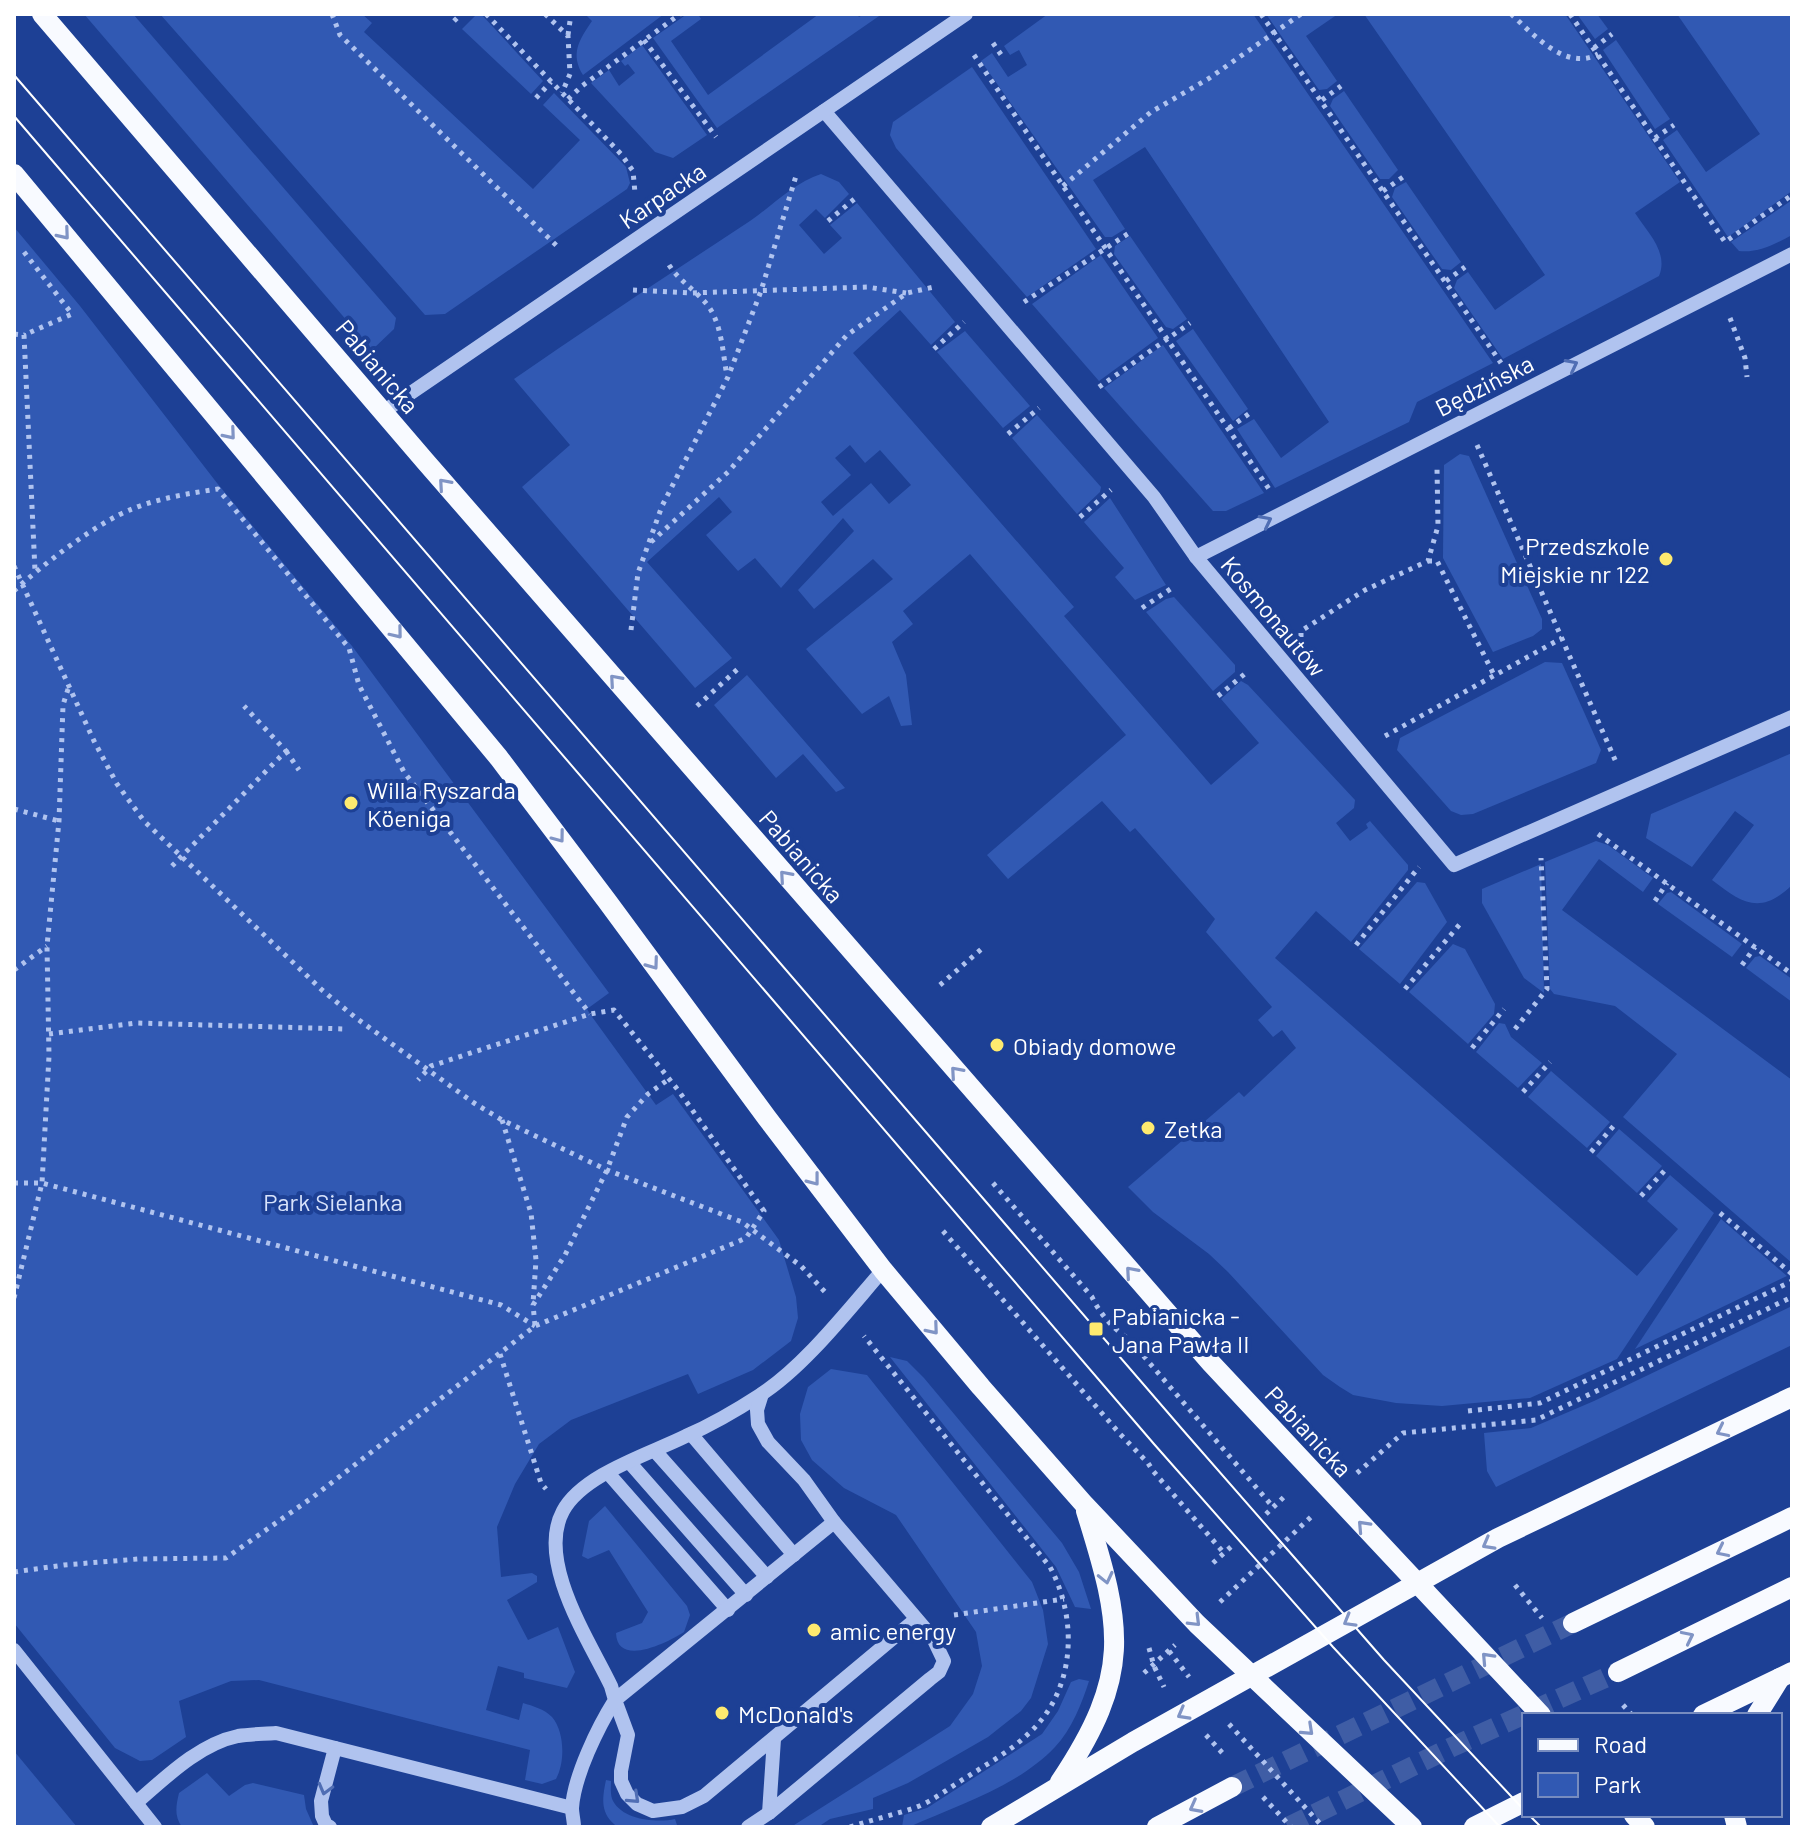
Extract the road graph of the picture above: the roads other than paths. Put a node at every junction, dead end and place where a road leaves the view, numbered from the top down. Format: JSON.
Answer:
{"nodes":[{"id":1,"x":42,"y":14,"type":"edge"},
{"id":2,"x":966,"y":14,"type":"edge"},
{"id":3,"x":824,"y":111,"type":"junction"},
{"id":4,"x":14,"y":174,"type":"edge"},
{"id":5,"x":1792,"y":254,"type":"edge"},
{"id":6,"x":383,"y":412,"type":"junction"},
{"id":7,"x":1196,"y":557,"type":"junction"},
{"id":8,"x":1792,"y":717,"type":"edge"},
{"id":9,"x":883,"y":1270,"type":"junction"},
{"id":10,"x":762,"y":1394,"type":"junction"},
{"id":11,"x":1792,"y":1397,"type":"edge"},
{"id":12,"x":691,"y":1434,"type":"junction"},
{"id":13,"x":655,"y":1451,"type":"junction"},
{"id":14,"x":630,"y":1463,"type":"junction"},
{"id":15,"x":608,"y":1473,"type":"junction"},
{"id":16,"x":1083,"y":1503,"type":"junction"},
{"id":17,"x":1792,"y":1517,"type":"edge"},
{"id":18,"x":834,"y":1522,"type":"junction"},
{"id":19,"x":794,"y":1555,"type":"junction"},
{"id":20,"x":767,"y":1577,"type":"junction"},
{"id":21,"x":1417,"y":1583,"type":"junction"},
{"id":22,"x":1792,"y":1587,"type":"edge"},
{"id":23,"x":746,"y":1595,"type":"junction"},
{"id":24,"x":728,"y":1610,"type":"junction"},
{"id":25,"x":916,"y":1619,"type":"junction"},
{"id":26,"x":1573,"y":1623,"type":"tunnel mouth"},
{"id":27,"x":14,"y":1650,"type":"edge"},
{"id":28,"x":1618,"y":1672,"type":"tunnel mouth"},
{"id":29,"x":1786,"y":1675,"type":"edge"},
{"id":30,"x":1251,"y":1677,"type":"junction"},
{"id":31,"x":615,"y":1700,"type":"junction"},
{"id":32,"x":1539,"y":1713,"type":"edge"},
{"id":33,"x":1707,"y":1713,"type":"edge"},
{"id":34,"x":1758,"y":1713,"type":"edge"},
{"id":35,"x":774,"y":1739,"type":"junction"},
{"id":36,"x":335,"y":1748,"type":"junction"},
{"id":37,"x":1232,"y":1787,"type":"tunnel mouth"},
{"id":38,"x":1056,"y":1788,"type":"junction"},
{"id":39,"x":136,"y":1803,"type":"junction"},
{"id":40,"x":1522,"y":1803,"type":"edge"},
{"id":41,"x":572,"y":1808,"type":"junction"},
{"id":42,"x":769,"y":1813,"type":"junction"},
{"id":43,"x":155,"y":1827,"type":"edge"},
{"id":44,"x":330,"y":1827,"type":"edge"},
{"id":45,"x":574,"y":1827,"type":"edge"},
{"id":46,"x":748,"y":1827,"type":"edge"},
{"id":47,"x":991,"y":1827,"type":"edge"},
{"id":48,"x":1157,"y":1827,"type":"edge"},
{"id":49,"x":1412,"y":1827,"type":"edge"},
{"id":50,"x":1474,"y":1827,"type":"edge"}],
"edges":[{"from":1,"to":6,"type":"main road","name":"Pabianicka"},
{"from":2,"to":3,"type":"street","name":"Karpacka"},
{"from":3,"to":6,"type":"street","name":"Karpacka"},
{"from":3,"to":7,"type":"street","name":"Kosmonautów"},
{"from":4,"to":9,"type":"main road","one_way":true},
{"from":7,"to":5,"type":"street","name":"Będzińska","one_way":true},
{"from":21,"to":6,"type":"main road","name":"Pabianicka","one_way":true},
{"from":7,"to":8,"type":"street","name":"Kosmonautów"},
{"from":9,"to":10,"type":"street"},
{"from":9,"to":16,"type":"main road","one_way":true},
{"from":10,"to":12,"type":"street"},
{"from":10,"to":18,"type":"street"},
{"from":11,"to":21,"type":"main road","one_way":true},
{"from":12,"to":13,"type":"street"},
{"from":12,"to":19,"type":"street"},
{"from":13,"to":14,"type":"street"},
{"from":13,"to":20,"type":"street"},
{"from":14,"to":15,"type":"street"},
{"from":14,"to":23,"type":"street"},
{"from":15,"to":24,"type":"street"},
{"from":15,"to":31,"type":"street"},
{"from":16,"to":30,"type":"main road","one_way":true},
{"from":16,"to":38,"type":"main road","one_way":true},
{"from":17,"to":26,"type":"main road","one_way":true},
{"from":18,"to":19,"type":"street"},
{"from":18,"to":25,"type":"street"},
{"from":19,"to":20,"type":"street"},
{"from":20,"to":23,"type":"street"},
{"from":21,"to":30,"type":"main road","one_way":true},
{"from":32,"to":21,"type":"main road","name":"Pabianicka","one_way":true},
{"from":28,"to":22,"type":"main road","one_way":true},
{"from":23,"to":24,"type":"street"},
{"from":24,"to":31,"type":"street"},
{"from":25,"to":35,"type":"street"},
{"from":25,"to":42,"type":"street"},
{"from":27,"to":39,"type":"street"},
{"from":29,"to":33,"type":"main road"},
{"from":29,"to":34,"type":"main road"},
{"from":30,"to":38,"type":"main road","one_way":true},
{"from":30,"to":49,"type":"main road","one_way":true},
{"from":31,"to":35,"type":"street","one_way":true},
{"from":31,"to":41,"type":"street"},
{"from":35,"to":42,"type":"street"},
{"from":36,"to":39,"type":"street"},
{"from":36,"to":41,"type":"street"},
{"from":36,"to":44,"type":"street","one_way":true},
{"from":37,"to":48,"type":"main road","one_way":true},
{"from":38,"to":47,"type":"main road"},
{"from":39,"to":43,"type":"street"},
{"from":40,"to":50,"type":"main road"},
{"from":41,"to":45,"type":"street"},
{"from":42,"to":46,"type":"street"}]}
